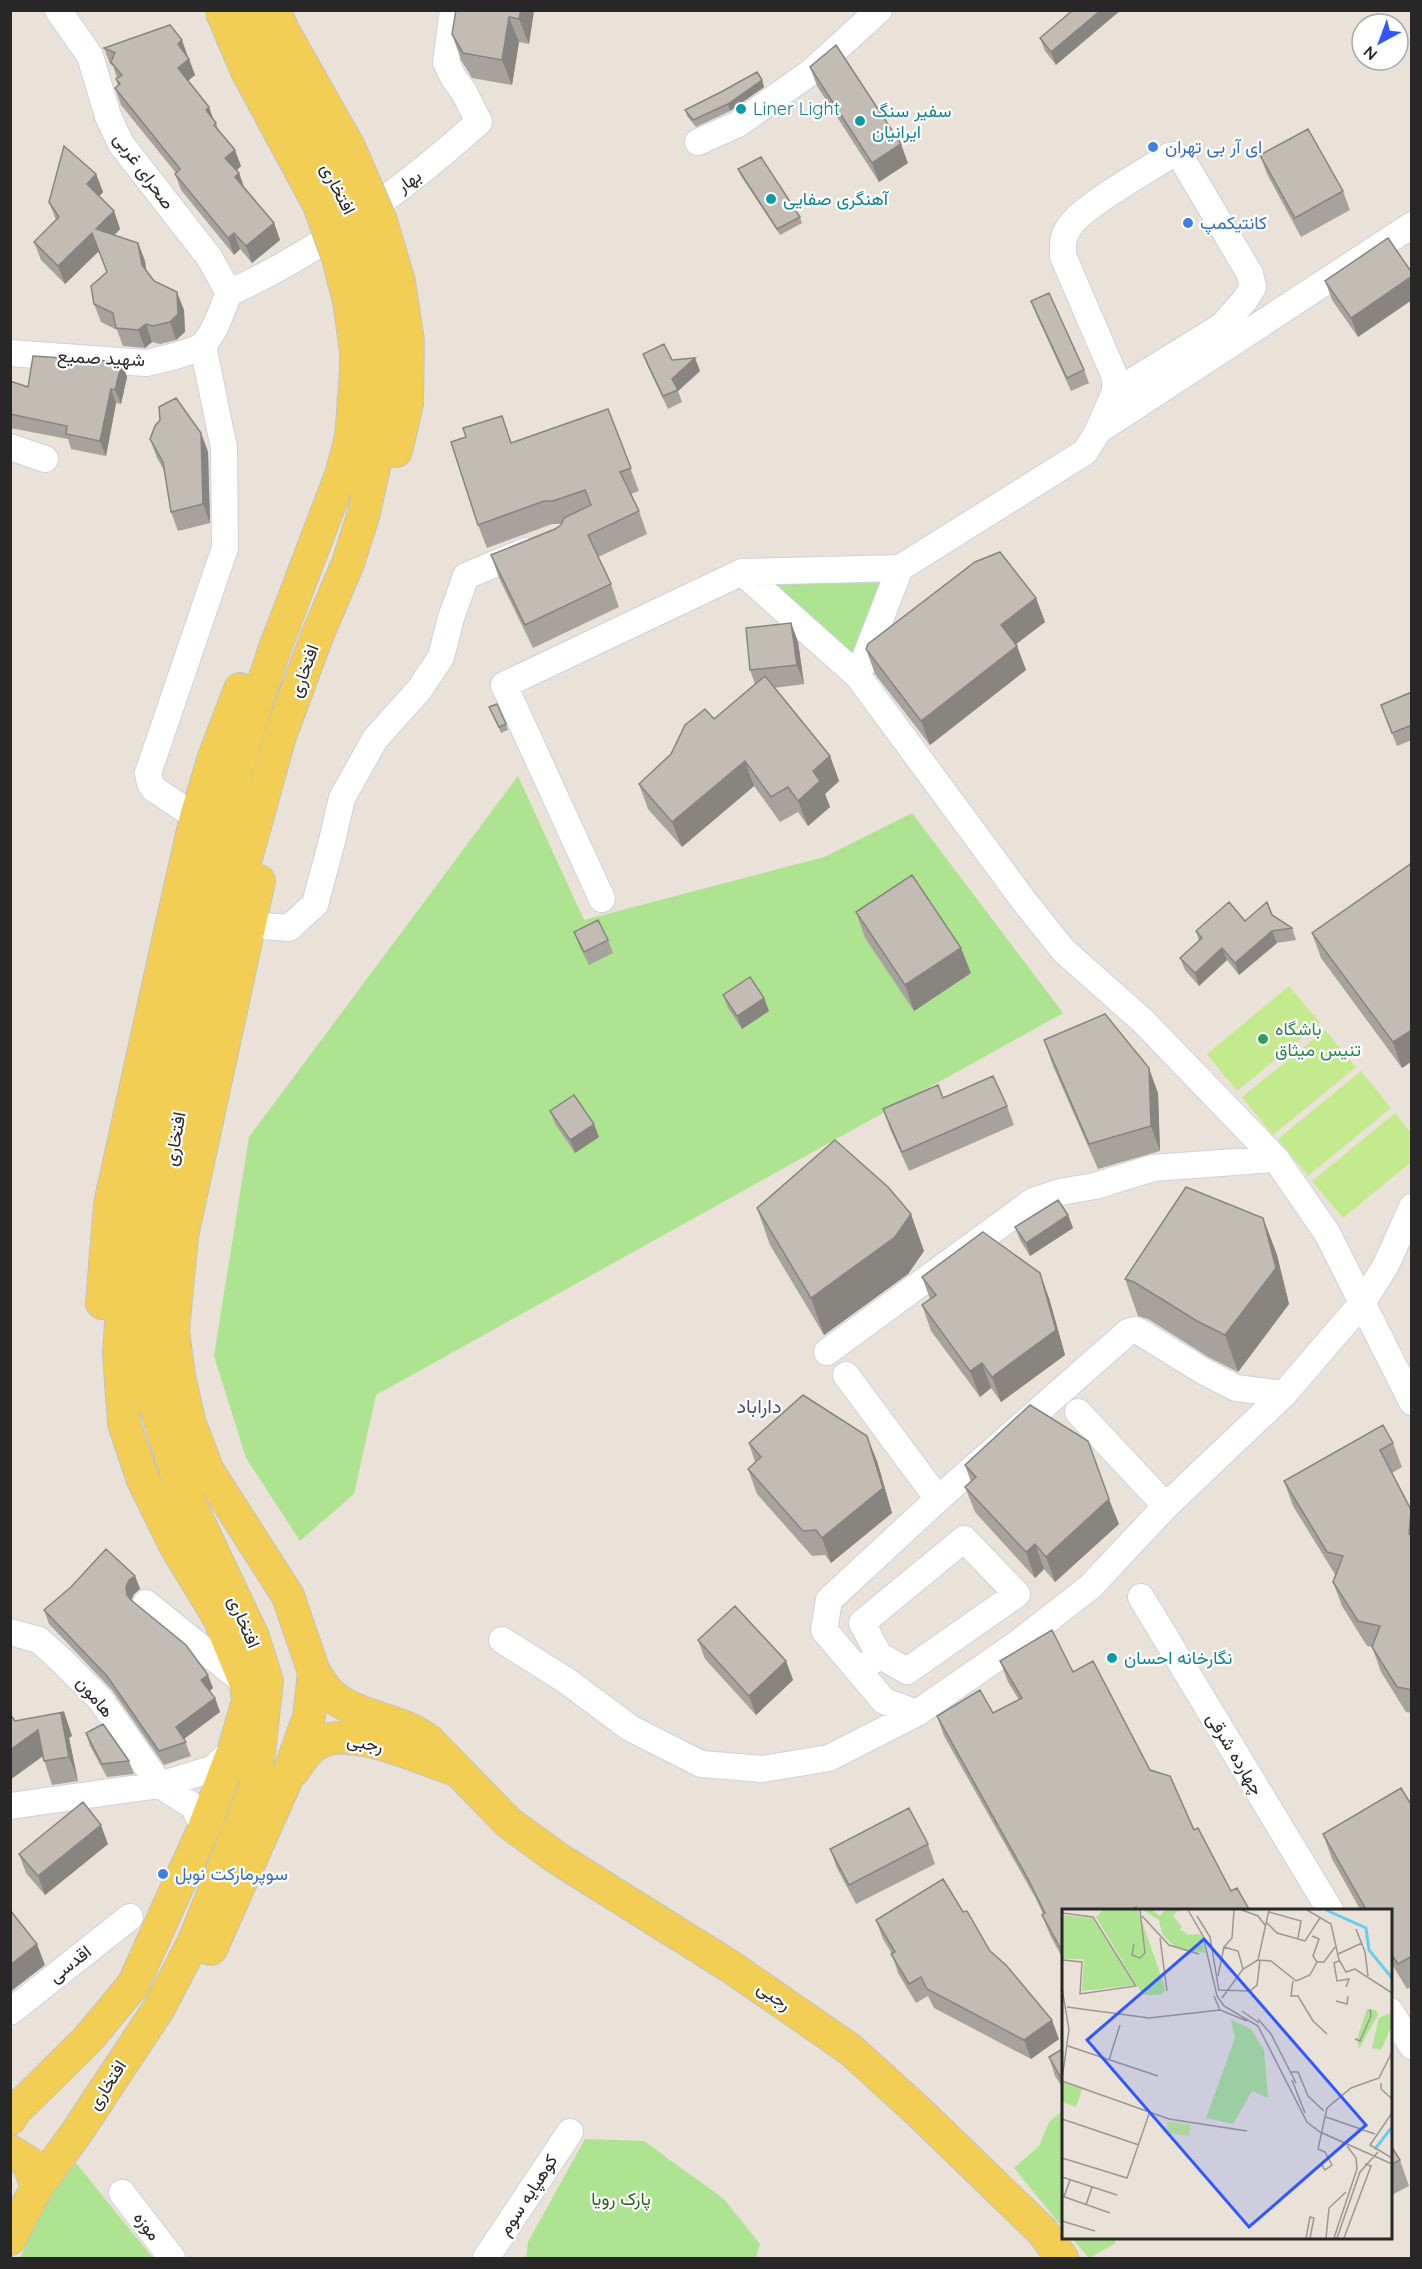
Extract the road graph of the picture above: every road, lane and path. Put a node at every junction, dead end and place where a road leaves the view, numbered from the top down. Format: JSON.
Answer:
{"nodes":[{"id":1,"x":58,"y":10,"type":"edge"},
{"id":2,"x":221,"y":10,"type":"edge"},
{"id":3,"x":246,"y":10,"type":"edge"},
{"id":4,"x":274,"y":10,"type":"edge"},
{"id":5,"x":453,"y":10,"type":"edge"},
{"id":6,"x":879,"y":10,"type":"edge"},
{"id":7,"x":698,"y":142,"type":"dead end"},
{"id":8,"x":1412,"y":225,"type":"edge"},
{"id":9,"x":229,"y":293,"type":"junction"},
{"id":10,"x":203,"y":346,"type":"junction"},
{"id":11,"x":383,"y":347,"type":"junction"},
{"id":12,"x":10,"y":353,"type":"edge"},
{"id":13,"x":1115,"y":392,"type":"junction"},
{"id":14,"x":1098,"y":431,"type":"junction"},
{"id":15,"x":10,"y":447,"type":"edge"},
{"id":16,"x":45,"y":459,"type":"dead end"},
{"id":17,"x":548,"y":542,"type":"edge"},
{"id":18,"x":348,"y":563,"type":"junction"},
{"id":19,"x":305,"y":568,"type":"junction"},
{"id":20,"x":900,"y":568,"type":"junction"},
{"id":21,"x":742,"y":572,"type":"junction"},
{"id":22,"x":274,"y":648,"type":"junction"},
{"id":23,"x":307,"y":661,"type":"junction"},
{"id":24,"x":858,"y":676,"type":"junction"},
{"id":25,"x":196,"y":817,"type":"junction"},
{"id":26,"x":602,"y":899,"type":"dead end"},
{"id":27,"x":249,"y":925,"type":"junction"},
{"id":28,"x":1276,"y":1159,"type":"junction"},
{"id":29,"x":1412,"y":1207,"type":"edge"},
{"id":30,"x":1363,"y":1302,"type":"junction"},
{"id":31,"x":827,"y":1352,"type":"dead end"},
{"id":32,"x":846,"y":1375,"type":"dead end"},
{"id":33,"x":1284,"y":1394,"type":"junction"},
{"id":34,"x":1410,"y":1397,"type":"edge"},
{"id":35,"x":1078,"y":1412,"type":"dead end"},
{"id":36,"x":124,"y":1423,"type":"junction"},
{"id":37,"x":938,"y":1499,"type":"junction"},
{"id":38,"x":1166,"y":1506,"type":"junction"},
{"id":39,"x":1141,"y":1597,"type":"dead end"},
{"id":40,"x":146,"y":1603,"type":"dead end"},
{"id":41,"x":10,"y":1632,"type":"edge"},
{"id":42,"x":502,"y":1640,"type":"dead end"},
{"id":43,"x":879,"y":1655,"type":"junction"},
{"id":44,"x":314,"y":1672,"type":"junction"},
{"id":45,"x":860,"y":1672,"type":"junction"},
{"id":46,"x":246,"y":1684,"type":"junction"},
{"id":47,"x":917,"y":1713,"type":"junction"},
{"id":48,"x":234,"y":1749,"type":"junction"},
{"id":49,"x":456,"y":1770,"type":"junction"},
{"id":50,"x":287,"y":1778,"type":"junction"},
{"id":51,"x":160,"y":1785,"type":"junction"},
{"id":52,"x":10,"y":1806,"type":"edge"},
{"id":53,"x":204,"y":1828,"type":"junction"},
{"id":54,"x":1329,"y":1909,"type":"edge"},
{"id":55,"x":130,"y":1917,"type":"dead end"},
{"id":56,"x":10,"y":2012,"type":"edge"},
{"id":57,"x":1392,"y":2015,"type":"edge"},
{"id":58,"x":1412,"y":2046,"type":"edge"},
{"id":59,"x":10,"y":2119,"type":"edge"},
{"id":60,"x":77,"y":2132,"type":"junction"},
{"id":61,"x":570,"y":2132,"type":"dead end"},
{"id":62,"x":10,"y":2151,"type":"edge"},
{"id":63,"x":37,"y":2187,"type":"junction"},
{"id":64,"x":122,"y":2193,"type":"dead end"},
{"id":65,"x":10,"y":2239,"type":"edge"},
{"id":66,"x":172,"y":2259,"type":"edge"},
{"id":67,"x":486,"y":2259,"type":"edge"},
{"id":68,"x":1062,"y":2259,"type":"edge"}],
"edges":[{"from":1,"to":9,"type":"street","name":"صحرای غربی"},
{"from":2,"to":11,"type":"main road","name":"افتخاری","bridge":true},
{"from":3,"to":11,"type":"main road","name":"افتخاری","bridge":true},
{"from":4,"to":11,"type":"main road","bridge":true},
{"from":5,"to":9,"type":"street","name":"بهار"},
{"from":6,"to":7,"type":"street"},
{"from":8,"to":14,"type":"street"},
{"from":9,"to":10,"type":"street"},
{"from":10,"to":12,"type":"street","name":"شهید صمیع"},
{"from":10,"to":25,"type":"street"},
{"from":11,"to":18,"type":"main road","name":"افتخاری"},
{"from":11,"to":19,"type":"main road","name":"افتخاری"},
{"from":13,"to":13,"type":"street"},
{"from":13,"to":14,"type":"street"},
{"from":14,"to":20,"type":"street"},
{"from":15,"to":16,"type":"street"},
{"from":17,"to":27,"type":"street"},
{"from":18,"to":23,"type":"main road","name":"افتخاری"},
{"from":18,"to":27,"type":"main road"},
{"from":19,"to":22,"type":"main road","name":"افتخاری"},
{"from":19,"to":25,"type":"main road"},
{"from":20,"to":21,"type":"street"},
{"from":20,"to":24,"type":"street"},
{"from":21,"to":24,"type":"street"},
{"from":21,"to":26,"type":"street"},
{"from":22,"to":23,"type":"main road"},
{"from":22,"to":36,"type":"main road","name":"افتخاری"},
{"from":23,"to":60,"type":"main road","name":"افتخاری"},
{"from":24,"to":28,"type":"street"},
{"from":25,"to":36,"type":"main road"},
{"from":27,"to":44,"type":"main road"},
{"from":28,"to":30,"type":"street"},
{"from":28,"to":31,"type":"street"},
{"from":29,"to":30,"type":"street"},
{"from":30,"to":33,"type":"street"},
{"from":30,"to":34,"type":"street"},
{"from":32,"to":37,"type":"street"},
{"from":33,"to":37,"type":"street"},
{"from":33,"to":38,"type":"street"},
{"from":35,"to":38,"type":"street"},
{"from":36,"to":46,"type":"main road","name":"افتخاری"},
{"from":37,"to":45,"type":"street"},
{"from":38,"to":47,"type":"street"},
{"from":39,"to":54,"type":"street","name":"چهارده شرقی"},
{"from":40,"to":46,"type":"street"},
{"from":41,"to":51,"type":"street","name":"هامون"},
{"from":42,"to":47,"type":"street"},
{"from":43,"to":43,"type":"street"},
{"from":43,"to":45,"type":"street"},
{"from":44,"to":49,"type":"main road","name":"رجبی"},
{"from":44,"to":50,"type":"main road"},
{"from":45,"to":47,"type":"street"},
{"from":46,"to":48,"type":"main road","name":"افتخاری"},
{"from":48,"to":51,"type":"street"},
{"from":48,"to":53,"type":"main road","name":"افتخاری"},
{"from":49,"to":50,"type":"main road","name":"رجبی"},
{"from":49,"to":68,"type":"main road","name":"رجبی"},
{"from":50,"to":60,"type":"main road"},
{"from":51,"to":52,"type":"street"},
{"from":51,"to":53,"type":"street"},
{"from":53,"to":59,"type":"main road","name":"افتخاری"},
{"from":55,"to":56,"type":"street","name":"اقدسی"},
{"from":57,"to":58,"type":"street"},
{"from":60,"to":63,"type":"main road","name":"افتخاری"},
{"from":61,"to":67,"type":"street","name":"کوهپایه سوم"},
{"from":62,"to":63,"type":"main road"},
{"from":63,"to":65,"type":"main road","name":"افتخاری"},
{"from":64,"to":66,"type":"street","name":"موزه"}]}
